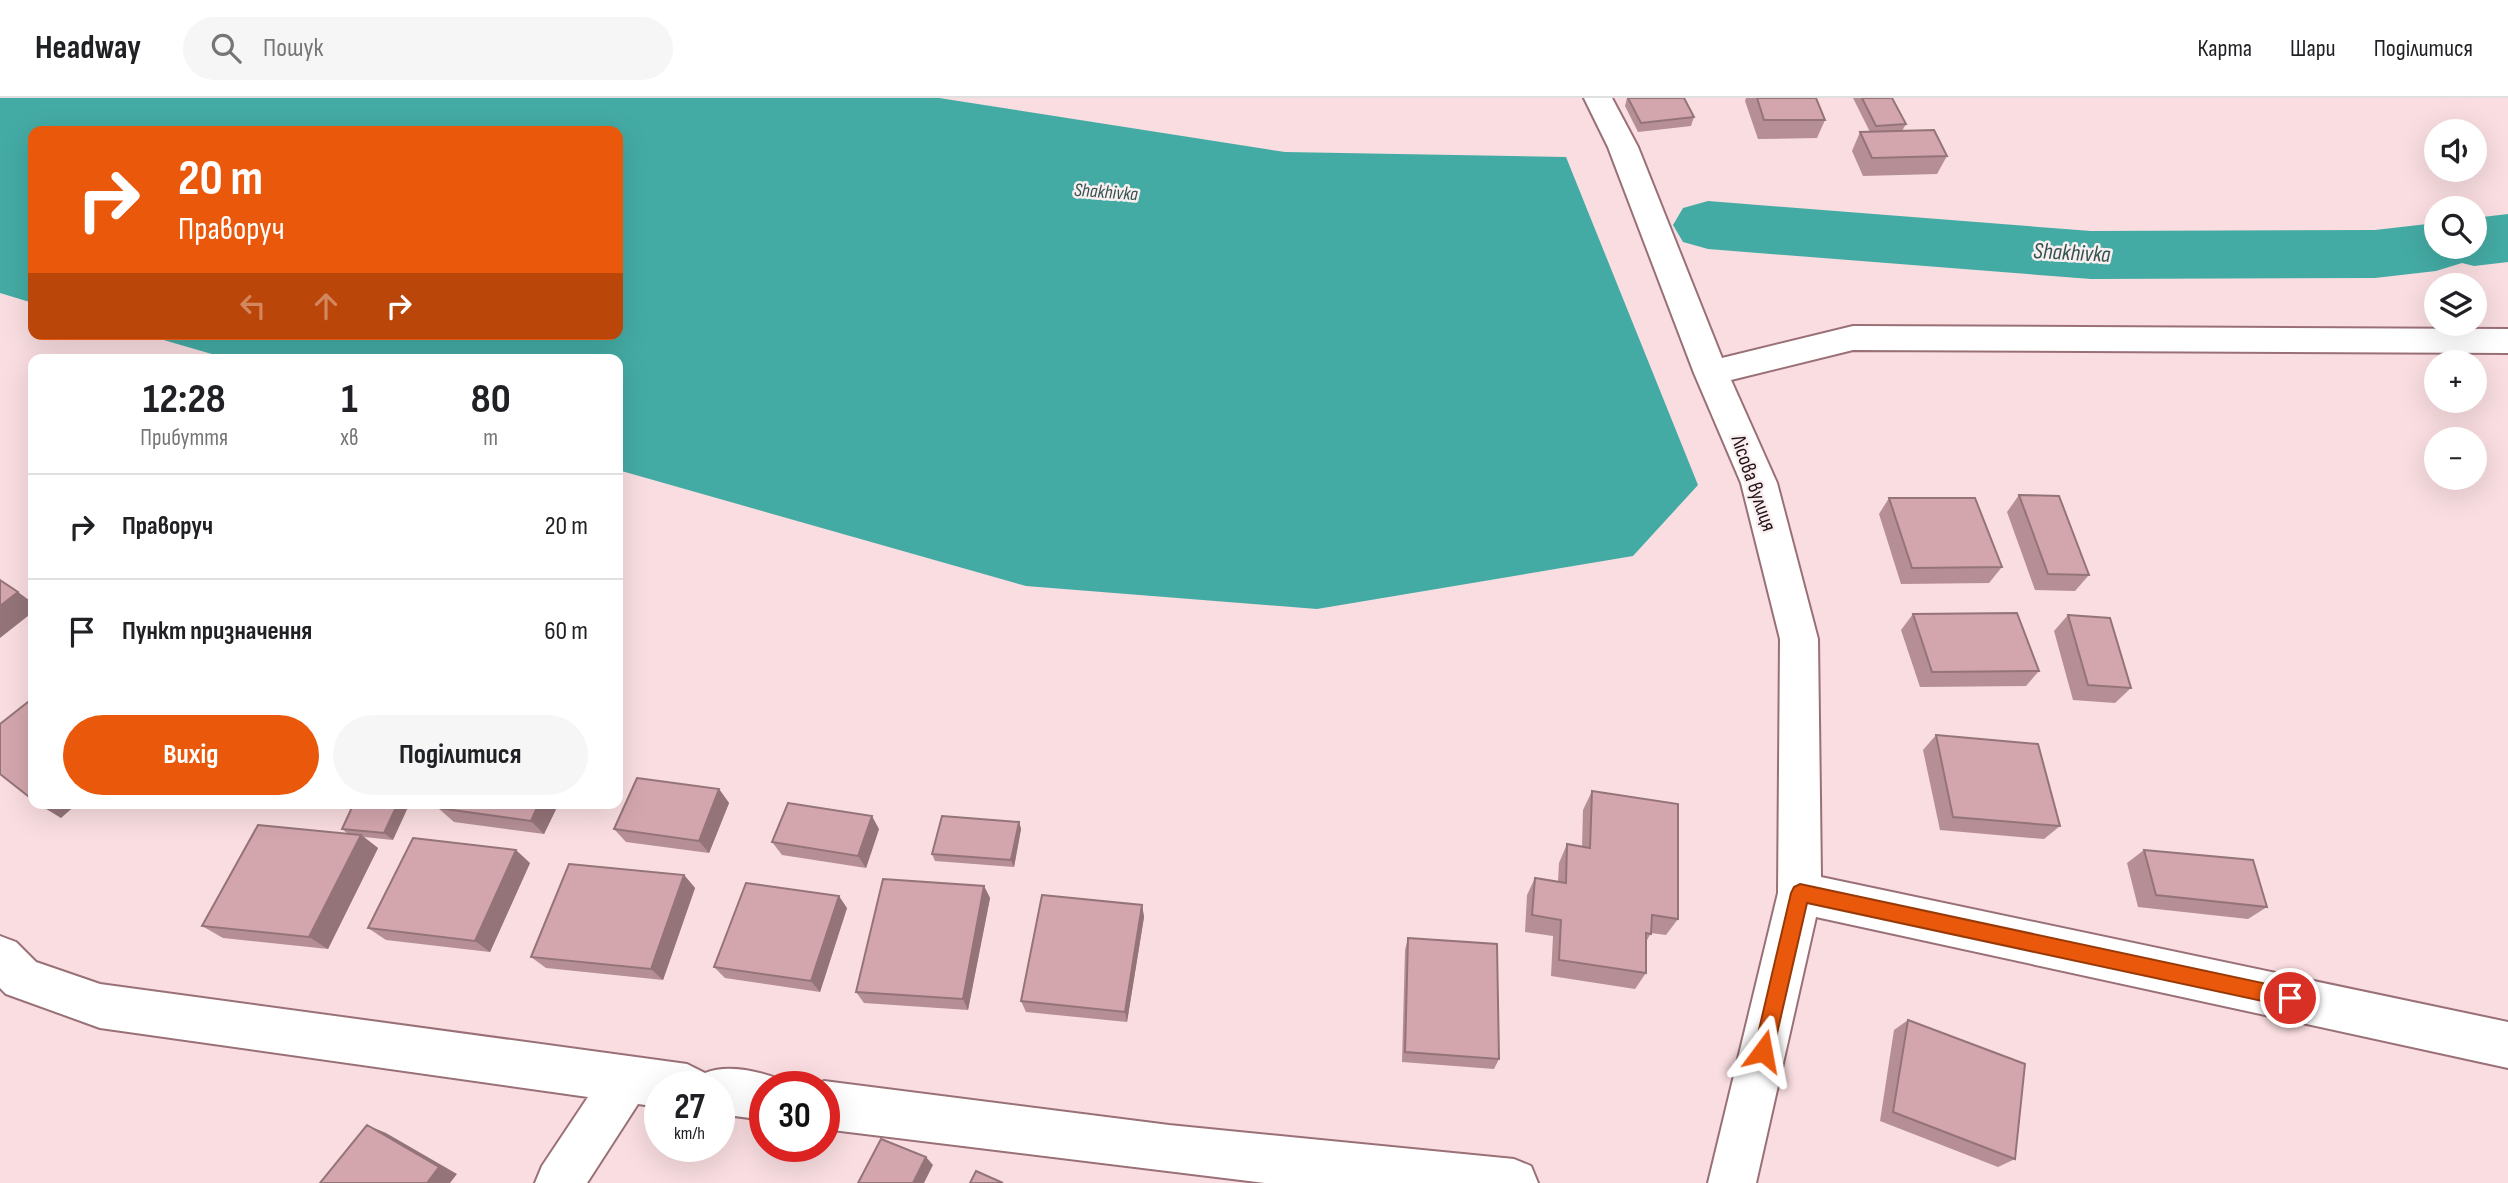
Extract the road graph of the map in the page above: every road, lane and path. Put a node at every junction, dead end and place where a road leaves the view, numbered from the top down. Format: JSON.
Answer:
{"nodes":[{"id":1,"x":1598,"y":98,"type":"edge"},
{"id":2,"x":2508,"y":341,"type":"edge"},
{"id":3,"x":1711,"y":373,"type":"junction"},
{"id":4,"x":1800,"y":893,"type":"junction"},
{"id":5,"x":0,"y":957,"type":"edge"},
{"id":6,"x":2508,"y":1045,"type":"edge"},
{"id":7,"x":627,"y":1079,"type":"junction"},
{"id":8,"x":644,"y":1081,"type":"edge"},
{"id":9,"x":840,"y":1107,"type":"edge"},
{"id":10,"x":559,"y":1183,"type":"edge"},
{"id":11,"x":1514,"y":1183,"type":"edge"},
{"id":12,"x":1732,"y":1183,"type":"edge"}],
"edges":[{"from":1,"to":3,"type":"street","name":"Лісова вулиця"},
{"from":2,"to":3,"type":"street"},
{"from":3,"to":4,"type":"street","name":"Лісова вулиця"},
{"from":4,"to":6,"type":"street"},
{"from":4,"to":12,"type":"street","name":"Лісова вулиця"},
{"from":5,"to":7,"type":"street"},
{"from":7,"to":8,"type":"street"},
{"from":7,"to":10,"type":"street"},
{"from":9,"to":11,"type":"street"}]}
